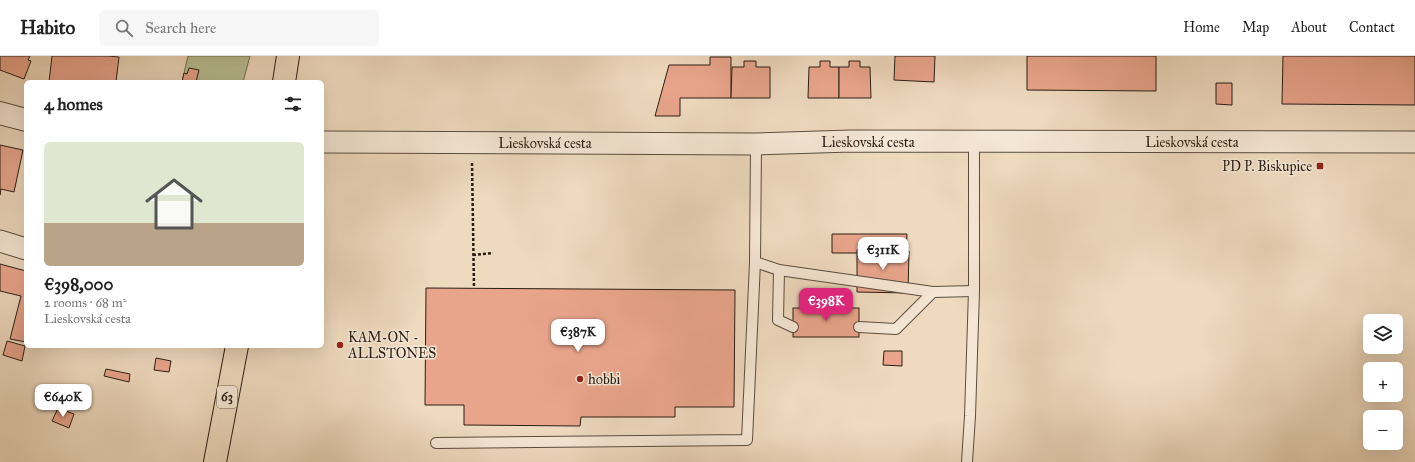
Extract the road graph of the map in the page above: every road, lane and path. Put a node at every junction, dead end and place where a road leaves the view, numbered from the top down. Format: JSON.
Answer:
{"nodes":[{"id":1,"x":288,"y":56,"type":"edge"},
{"id":2,"x":284,"y":80,"type":"edge"},
{"id":3,"x":0,"y":113,"type":"edge"},
{"id":4,"x":24,"y":119,"type":"edge"},
{"id":5,"x":324,"y":142,"type":"edge"},
{"id":6,"x":974,"y":142,"type":"junction"},
{"id":7,"x":1415,"y":142,"type":"edge"},
{"id":8,"x":756,"y":144,"type":"junction"},
{"id":9,"x":472,"y":160,"type":"dead end"},
{"id":10,"x":0,"y":241,"type":"edge"},
{"id":11,"x":24,"y":248,"type":"edge"},
{"id":12,"x":493,"y":253,"type":"dead end"},
{"id":13,"x":473,"y":255,"type":"junction"},
{"id":14,"x":755,"y":262,"type":"junction"},
{"id":15,"x":779,"y":270,"type":"junction"},
{"id":16,"x":474,"y":288,"type":"dead end"},
{"id":17,"x":974,"y":291,"type":"junction"},
{"id":18,"x":933,"y":292,"type":"junction"},
{"id":19,"x":793,"y":327,"type":"dead end"},
{"id":20,"x":859,"y":327,"type":"dead end"},
{"id":21,"x":237,"y":348,"type":"edge"},
{"id":22,"x":436,"y":443,"type":"dead end"},
{"id":23,"x":215,"y":462,"type":"edge"},
{"id":24,"x":967,"y":462,"type":"edge"}],
"edges":[{"from":1,"to":2,"type":"main road"},
{"from":3,"to":4,"type":"street"},
{"from":5,"to":8,"type":"street","name":"Lieskovská cesta"},
{"from":6,"to":7,"type":"street","name":"Lieskovská cesta"},
{"from":6,"to":8,"type":"street","name":"Lieskovská cesta"},
{"from":6,"to":17,"type":"lane"},
{"from":8,"to":14,"type":"lane"},
{"from":9,"to":13,"type":"path"},
{"from":10,"to":11,"type":"street"},
{"from":12,"to":13,"type":"path"},
{"from":13,"to":16,"type":"path"},
{"from":14,"to":15,"type":"lane"},
{"from":14,"to":22,"type":"lane"},
{"from":15,"to":18,"type":"lane"},
{"from":15,"to":19,"type":"lane"},
{"from":17,"to":18,"type":"lane"},
{"from":17,"to":24,"type":"lane"},
{"from":18,"to":20,"type":"lane"},
{"from":21,"to":23,"type":"main road","number":"63"}]}
